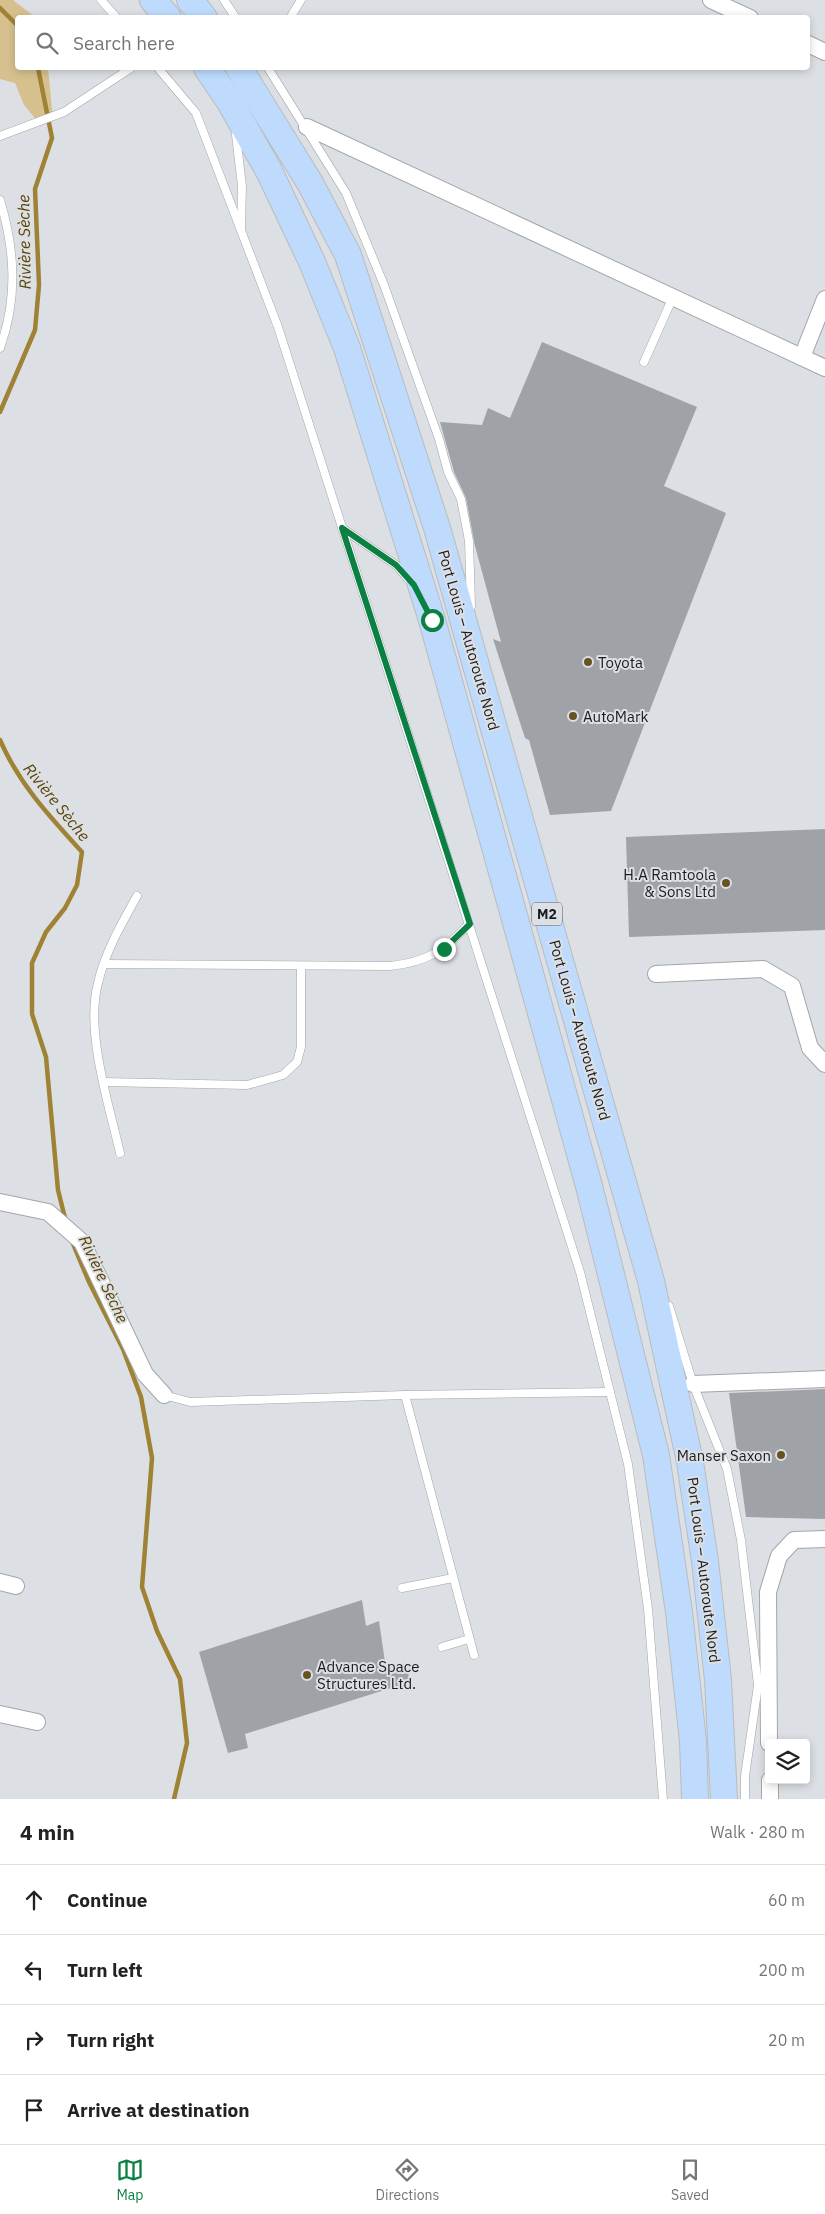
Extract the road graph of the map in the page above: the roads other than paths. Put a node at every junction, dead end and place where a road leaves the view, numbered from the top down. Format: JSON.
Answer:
{"nodes":[{"id":1,"x":101,"y":0,"type":"edge"},
{"id":2,"x":153,"y":0,"type":"edge"},
{"id":3,"x":190,"y":0,"type":"edge"},
{"id":4,"x":224,"y":0,"type":"edge"},
{"id":5,"x":301,"y":0,"type":"edge"},
{"id":6,"x":712,"y":0,"type":"edge"},
{"id":7,"x":114,"y":15,"type":"edge"},
{"id":8,"x":166,"y":15,"type":"edge"},
{"id":9,"x":202,"y":15,"type":"edge"},
{"id":10,"x":234,"y":15,"type":"edge"},
{"id":11,"x":292,"y":15,"type":"edge"},
{"id":12,"x":744,"y":15,"type":"edge"},
{"id":13,"x":810,"y":45,"type":"edge"},
{"id":14,"x":825,"y":52,"type":"edge"},
{"id":15,"x":128,"y":70,"type":"edge"},
{"id":16,"x":160,"y":70,"type":"edge"},
{"id":17,"x":208,"y":70,"type":"edge"},
{"id":18,"x":240,"y":70,"type":"edge"},
{"id":19,"x":269,"y":70,"type":"edge"},
{"id":20,"x":230,"y":102,"type":"junction"},
{"id":21,"x":307,"y":127,"type":"junction"},
{"id":22,"x":0,"y":136,"type":"edge"},
{"id":23,"x":0,"y":200,"type":"edge"},
{"id":24,"x":241,"y":233,"type":"junction"},
{"id":25,"x":672,"y":297,"type":"junction"},
{"id":26,"x":825,"y":299,"type":"edge"},
{"id":27,"x":0,"y":348,"type":"edge"},
{"id":28,"x":802,"y":357,"type":"junction"},
{"id":29,"x":644,"y":362,"type":"dead end"},
{"id":30,"x":825,"y":368,"type":"edge"},
{"id":31,"x":342,"y":528,"type":"junction"},
{"id":32,"x":432,"y":620,"type":"junction"},
{"id":33,"x":473,"y":654,"type":"junction"},
{"id":34,"x":137,"y":896,"type":"dead end"},
{"id":35,"x":470,"y":924,"type":"junction"},
{"id":36,"x":104,"y":964,"type":"junction"},
{"id":37,"x":301,"y":966,"type":"junction"},
{"id":38,"x":656,"y":974,"type":"dead end"},
{"id":39,"x":825,"y":1064,"type":"edge"},
{"id":40,"x":104,"y":1082,"type":"junction"},
{"id":41,"x":120,"y":1153,"type":"dead end"},
{"id":42,"x":620,"y":1171,"type":"junction"},
{"id":43,"x":0,"y":1202,"type":"edge"},
{"id":44,"x":647,"y":1233,"type":"dead end"},
{"id":45,"x":667,"y":1297,"type":"dead end"},
{"id":46,"x":825,"y":1379,"type":"edge"},
{"id":47,"x":693,"y":1384,"type":"junction"},
{"id":48,"x":610,"y":1392,"type":"junction"},
{"id":49,"x":164,"y":1395,"type":"joint"},
{"id":50,"x":404,"y":1395,"type":"junction"},
{"id":51,"x":825,"y":1539,"type":"edge"},
{"id":52,"x":453,"y":1578,"type":"junction"},
{"id":53,"x":0,"y":1582,"type":"edge"},
{"id":54,"x":16,"y":1586,"type":"dead end"},
{"id":55,"x":402,"y":1588,"type":"dead end"},
{"id":56,"x":469,"y":1639,"type":"junction"},
{"id":57,"x":442,"y":1647,"type":"dead end"},
{"id":58,"x":474,"y":1655,"type":"dead end"},
{"id":59,"x":0,"y":1714,"type":"edge"},
{"id":60,"x":37,"y":1722,"type":"dead end"},
{"id":61,"x":769,"y":1739,"type":"edge"},
{"id":62,"x":770,"y":1784,"type":"edge"},
{"id":63,"x":664,"y":1799,"type":"edge"},
{"id":64,"x":695,"y":1799,"type":"edge"},
{"id":65,"x":724,"y":1799,"type":"edge"},
{"id":66,"x":745,"y":1799,"type":"edge"},
{"id":67,"x":770,"y":1799,"type":"edge"}],
"edges":[{"from":1,"to":7,"type":"lane"},
{"from":2,"to":8,"type":"highway"},
{"from":3,"to":9,"type":"highway"},
{"from":4,"to":10,"type":"lane"},
{"from":5,"to":11,"type":"lane"},
{"from":6,"to":12,"type":"street"},
{"from":13,"to":14,"type":"street"},
{"from":15,"to":22,"type":"lane"},
{"from":16,"to":24,"type":"lane"},
{"from":17,"to":20,"type":"highway","name":"Port Louis – Autoroute Nord","number":"M2"},
{"from":18,"to":33,"type":"highway","name":"Port Louis – Autoroute Nord","number":"M2"},
{"from":19,"to":21,"type":"lane"},
{"from":20,"to":24,"type":"lane"},
{"from":20,"to":32,"type":"highway","name":"Port Louis – Autoroute Nord","number":"M2"},
{"from":21,"to":25,"type":"street"},
{"from":21,"to":33,"type":"lane"},
{"from":23,"to":27,"type":"lane"},
{"from":24,"to":31,"type":"lane"},
{"from":25,"to":28,"type":"street"},
{"from":25,"to":29,"type":"lane"},
{"from":26,"to":28,"type":"street"},
{"from":28,"to":30,"type":"street"},
{"from":31,"to":32,"type":"lane"},
{"from":31,"to":35,"type":"lane"},
{"from":32,"to":64,"type":"highway","name":"Port Louis – Autoroute Nord","number":"M2"},
{"from":33,"to":42,"type":"highway","name":"Port Louis – Autoroute Nord","number":"M2"},
{"from":34,"to":36,"type":"lane"},
{"from":35,"to":37,"type":"lane"},
{"from":35,"to":48,"type":"lane"},
{"from":36,"to":37,"type":"lane"},
{"from":36,"to":40,"type":"lane"},
{"from":37,"to":40,"type":"lane"},
{"from":38,"to":39,"type":"street"},
{"from":40,"to":41,"type":"lane"},
{"from":42,"to":44,"type":"lane"},
{"from":42,"to":65,"type":"highway","name":"Port Louis – Autoroute Nord","number":"M2"},
{"from":43,"to":49,"type":"street"},
{"from":45,"to":47,"type":"lane"},
{"from":46,"to":47,"type":"street"},
{"from":47,"to":66,"type":"lane"},
{"from":48,"to":50,"type":"lane"},
{"from":48,"to":63,"type":"lane"},
{"from":49,"to":50,"type":"lane"},
{"from":50,"to":52,"type":"lane"},
{"from":51,"to":61,"type":"street"},
{"from":52,"to":55,"type":"lane"},
{"from":52,"to":56,"type":"lane"},
{"from":53,"to":54,"type":"street"},
{"from":56,"to":57,"type":"lane"},
{"from":56,"to":58,"type":"lane"},
{"from":59,"to":60,"type":"street"},
{"from":62,"to":67,"type":"street"}]}
